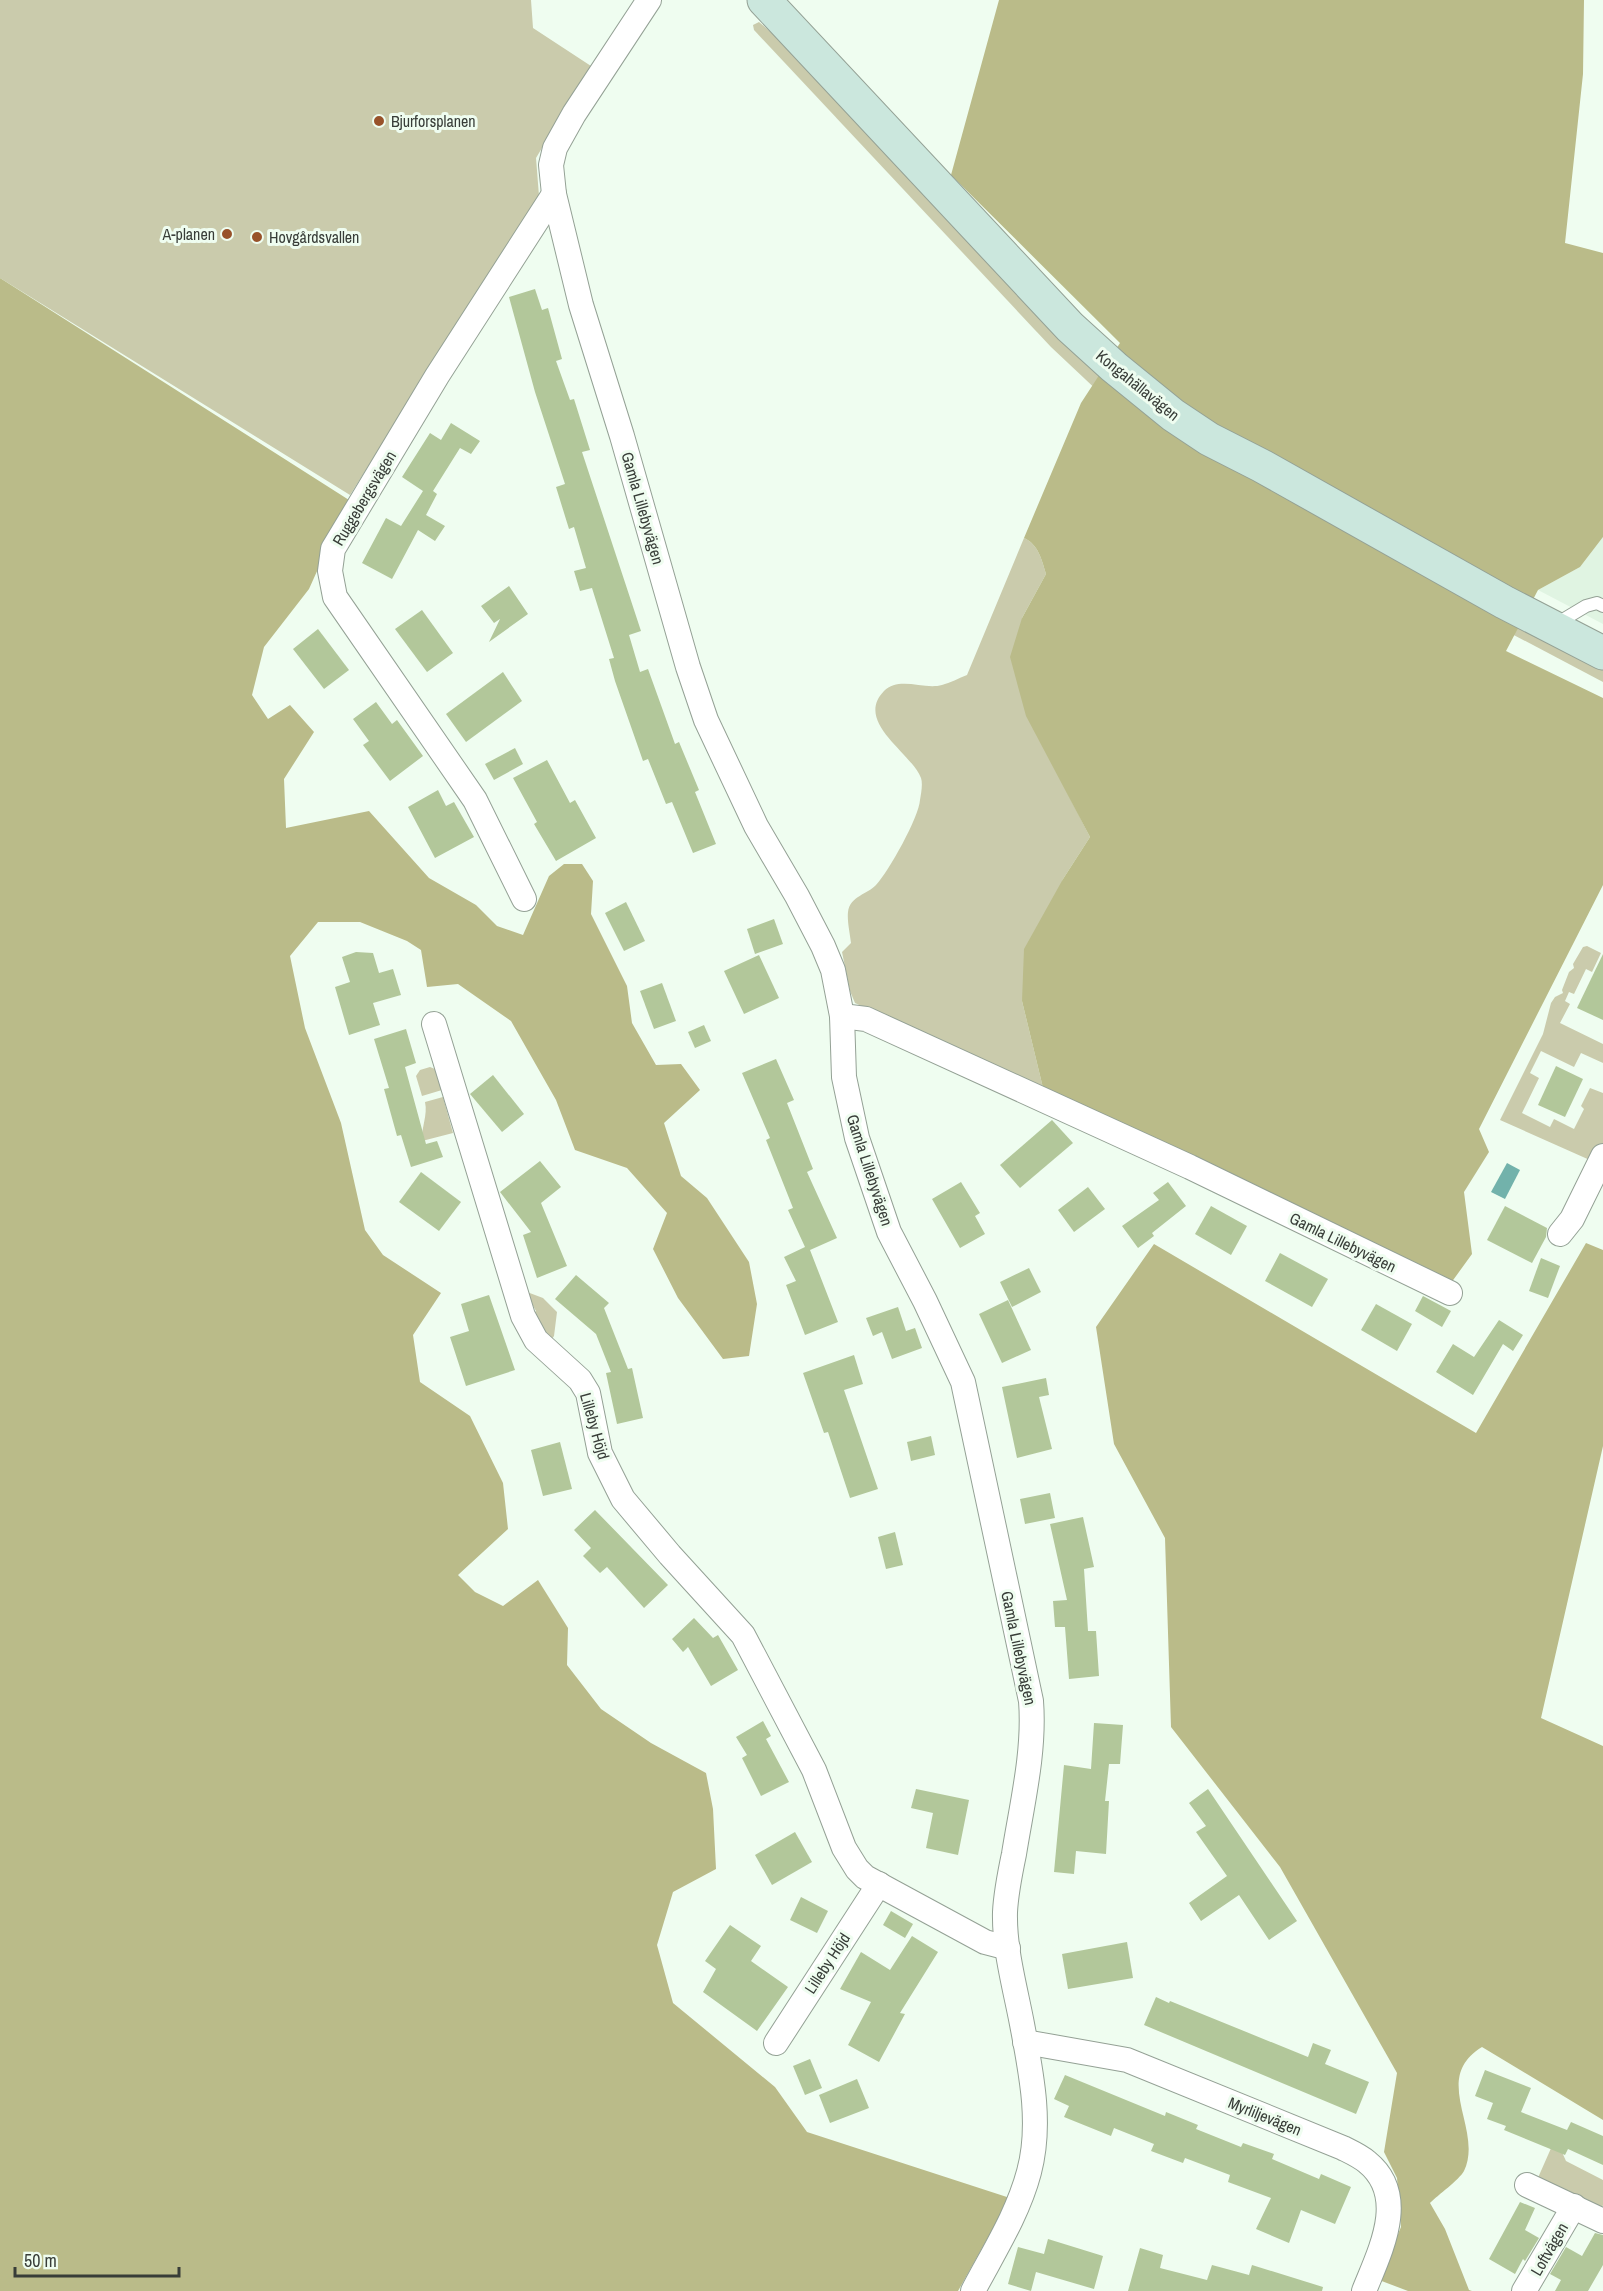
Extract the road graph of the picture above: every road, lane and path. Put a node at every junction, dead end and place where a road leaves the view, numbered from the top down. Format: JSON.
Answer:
{"nodes":[{"id":1,"x":650,"y":0,"type":"edge"},
{"id":2,"x":764,"y":0,"type":"edge"},
{"id":3,"x":554,"y":194,"type":"junction"},
{"id":4,"x":1603,"y":606,"type":"edge"},
{"id":5,"x":1552,"y":627,"type":"junction"},
{"id":6,"x":1603,"y":653,"type":"edge"},
{"id":7,"x":524,"y":899,"type":"dead end"},
{"id":8,"x":842,"y":1016,"type":"junction"},
{"id":9,"x":434,"y":1024,"type":"dead end"},
{"id":10,"x":1603,"y":1156,"type":"edge"},
{"id":11,"x":1560,"y":1234,"type":"dead end"},
{"id":12,"x":1450,"y":1293,"type":"dead end"},
{"id":13,"x":879,"y":1884,"type":"junction"},
{"id":14,"x":1008,"y":1948,"type":"junction"},
{"id":15,"x":1025,"y":2042,"type":"junction"},
{"id":16,"x":777,"y":2043,"type":"dead end"},
{"id":17,"x":1527,"y":2185,"type":"dead end"},
{"id":18,"x":1574,"y":2206,"type":"junction"},
{"id":19,"x":1603,"y":2221,"type":"edge"},
{"id":20,"x":973,"y":2291,"type":"edge"},
{"id":21,"x":1364,"y":2291,"type":"edge"},
{"id":22,"x":1524,"y":2291,"type":"edge"}],
"edges":[{"from":1,"to":3,"type":"street","name":"Gamla Lillebyvägen"},
{"from":2,"to":5,"type":"street","name":"Kongahällavägen"},
{"from":3,"to":7,"type":"street","name":"Ruggebergsvägen"},
{"from":3,"to":8,"type":"street","name":"Gamla Lillebyvägen"},
{"from":4,"to":5,"type":"lane"},
{"from":5,"to":6,"type":"street","name":"Kongahällavägen"},
{"from":8,"to":12,"type":"street","name":"Gamla Lillebyvägen"},
{"from":8,"to":14,"type":"street","name":"Gamla Lillebyvägen"},
{"from":9,"to":13,"type":"street","name":"Lilleby Höjd"},
{"from":10,"to":11,"type":"street"},
{"from":13,"to":14,"type":"street","name":"Lilleby Höjd"},
{"from":13,"to":16,"type":"street","name":"Lilleby Höjd"},
{"from":14,"to":15,"type":"street","name":"Gamla Lillebyvägen"},
{"from":15,"to":20,"type":"street","name":"Gamla Lillebyvägen"},
{"from":15,"to":21,"type":"street","name":"Myrliljevägen"},
{"from":17,"to":18,"type":"street","name":"Loftvägen"},
{"from":18,"to":19,"type":"street","name":"Loftvägen"},
{"from":18,"to":22,"type":"street","name":"Loftvägen"}]}
